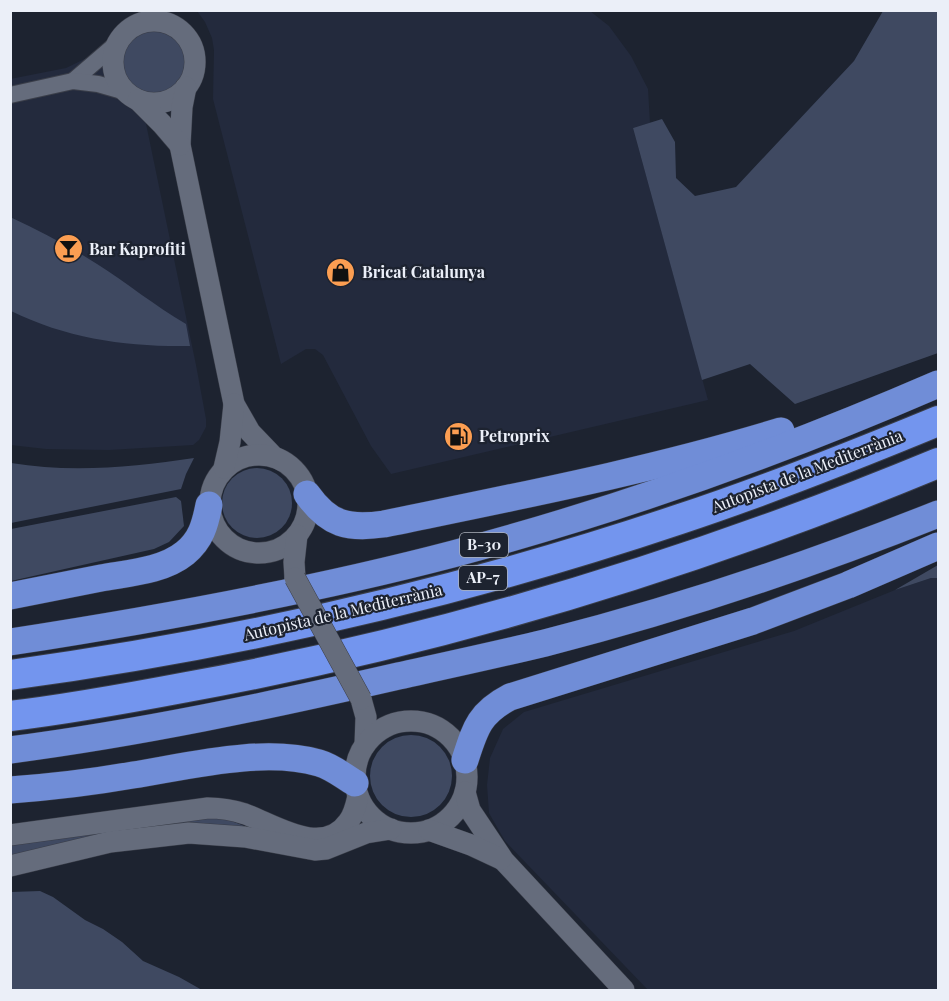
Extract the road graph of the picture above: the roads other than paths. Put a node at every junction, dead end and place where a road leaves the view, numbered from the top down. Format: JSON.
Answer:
{"nodes":[{"id":1,"x":169,"y":19,"type":"edge"},
{"id":2,"x":127,"y":27,"type":"edge"},
{"id":3,"x":73,"y":81,"type":"junction"},
{"id":4,"x":186,"y":87,"type":"junction"},
{"id":5,"x":10,"y":95,"type":"edge"},
{"id":6,"x":132,"y":96,"type":"junction"},
{"id":7,"x":180,"y":145,"type":"junction"},
{"id":8,"x":939,"y":377,"type":"edge"},
{"id":9,"x":939,"y":384,"type":"edge"},
{"id":10,"x":234,"y":404,"type":"junction"},
{"id":11,"x":939,"y":421,"type":"edge"},
{"id":12,"x":274,"y":457,"type":"junction"},
{"id":13,"x":939,"y":463,"type":"edge"},
{"id":14,"x":224,"y":468,"type":"junction"},
{"id":15,"x":307,"y":494,"type":"junction"},
{"id":16,"x":209,"y":505,"type":"junction"},
{"id":17,"x":939,"y":514,"type":"edge"},
{"id":18,"x":297,"y":535,"type":"junction"},
{"id":19,"x":939,"y":546,"type":"edge"},
{"id":20,"x":262,"y":553,"type":"junction"},
{"id":21,"x":295,"y":578,"type":"junction"},
{"id":22,"x":10,"y":596,"type":"edge"},
{"id":23,"x":10,"y":642,"type":"edge"},
{"id":24,"x":10,"y":675,"type":"edge"},
{"id":25,"x":361,"y":699,"type":"junction"},
{"id":26,"x":10,"y":716,"type":"edge"},
{"id":27,"x":399,"y":722,"type":"junction"},
{"id":28,"x":365,"y":745,"type":"junction"},
{"id":29,"x":10,"y":750,"type":"edge"},
{"id":30,"x":465,"y":760,"type":"junction"},
{"id":31,"x":357,"y":789,"type":"junction"},
{"id":32,"x":10,"y":790,"type":"edge"},
{"id":33,"x":465,"y":792,"type":"junction"},
{"id":34,"x":391,"y":829,"type":"junction"},
{"id":35,"x":429,"y":830,"type":"junction"},
{"id":36,"x":10,"y":836,"type":"edge"},
{"id":37,"x":504,"y":861,"type":"junction"},
{"id":38,"x":10,"y":866,"type":"edge"},
{"id":39,"x":624,"y":990,"type":"edge"}],
"edges":[{"from":1,"to":2,"type":"street"},
{"from":1,"to":4,"type":"street"},
{"from":2,"to":3,"type":"street"},
{"from":2,"to":6,"type":"street"},
{"from":3,"to":5,"type":"street"},
{"from":3,"to":6,"type":"street"},
{"from":4,"to":6,"type":"street"},
{"from":4,"to":7,"type":"street"},
{"from":6,"to":7,"type":"street"},
{"from":7,"to":10,"type":"street"},
{"from":8,"to":15,"type":"highway","number":"B-30"},
{"from":9,"to":23,"type":"highway","number":"B-30"},
{"from":10,"to":12,"type":"street"},
{"from":10,"to":14,"type":"street"},
{"from":11,"to":24,"type":"highway","name":"Autopista de la Mediterrània","number":"AP-7"},
{"from":12,"to":14,"type":"street"},
{"from":12,"to":15,"type":"street"},
{"from":13,"to":26,"type":"highway","number":"AP-7"},
{"from":14,"to":16,"type":"street"},
{"from":15,"to":18,"type":"street"},
{"from":16,"to":20,"type":"street"},
{"from":16,"to":22,"type":"highway"},
{"from":17,"to":29,"type":"highway"},
{"from":18,"to":20,"type":"street"},
{"from":18,"to":21,"type":"street"},
{"from":19,"to":30,"type":"highway"},
{"from":20,"to":21,"type":"street"},
{"from":21,"to":25,"type":"street","bridge":true},
{"from":25,"to":27,"type":"street"},
{"from":25,"to":28,"type":"street"},
{"from":27,"to":28,"type":"street"},
{"from":27,"to":30,"type":"street"},
{"from":28,"to":31,"type":"street"},
{"from":30,"to":33,"type":"street"},
{"from":31,"to":32,"type":"highway"},
{"from":31,"to":34,"type":"street"},
{"from":31,"to":36,"type":"street"},
{"from":33,"to":35,"type":"street"},
{"from":33,"to":37,"type":"street"},
{"from":34,"to":35,"type":"street"},
{"from":34,"to":38,"type":"street"},
{"from":35,"to":37,"type":"street"},
{"from":37,"to":39,"type":"street"}]}
